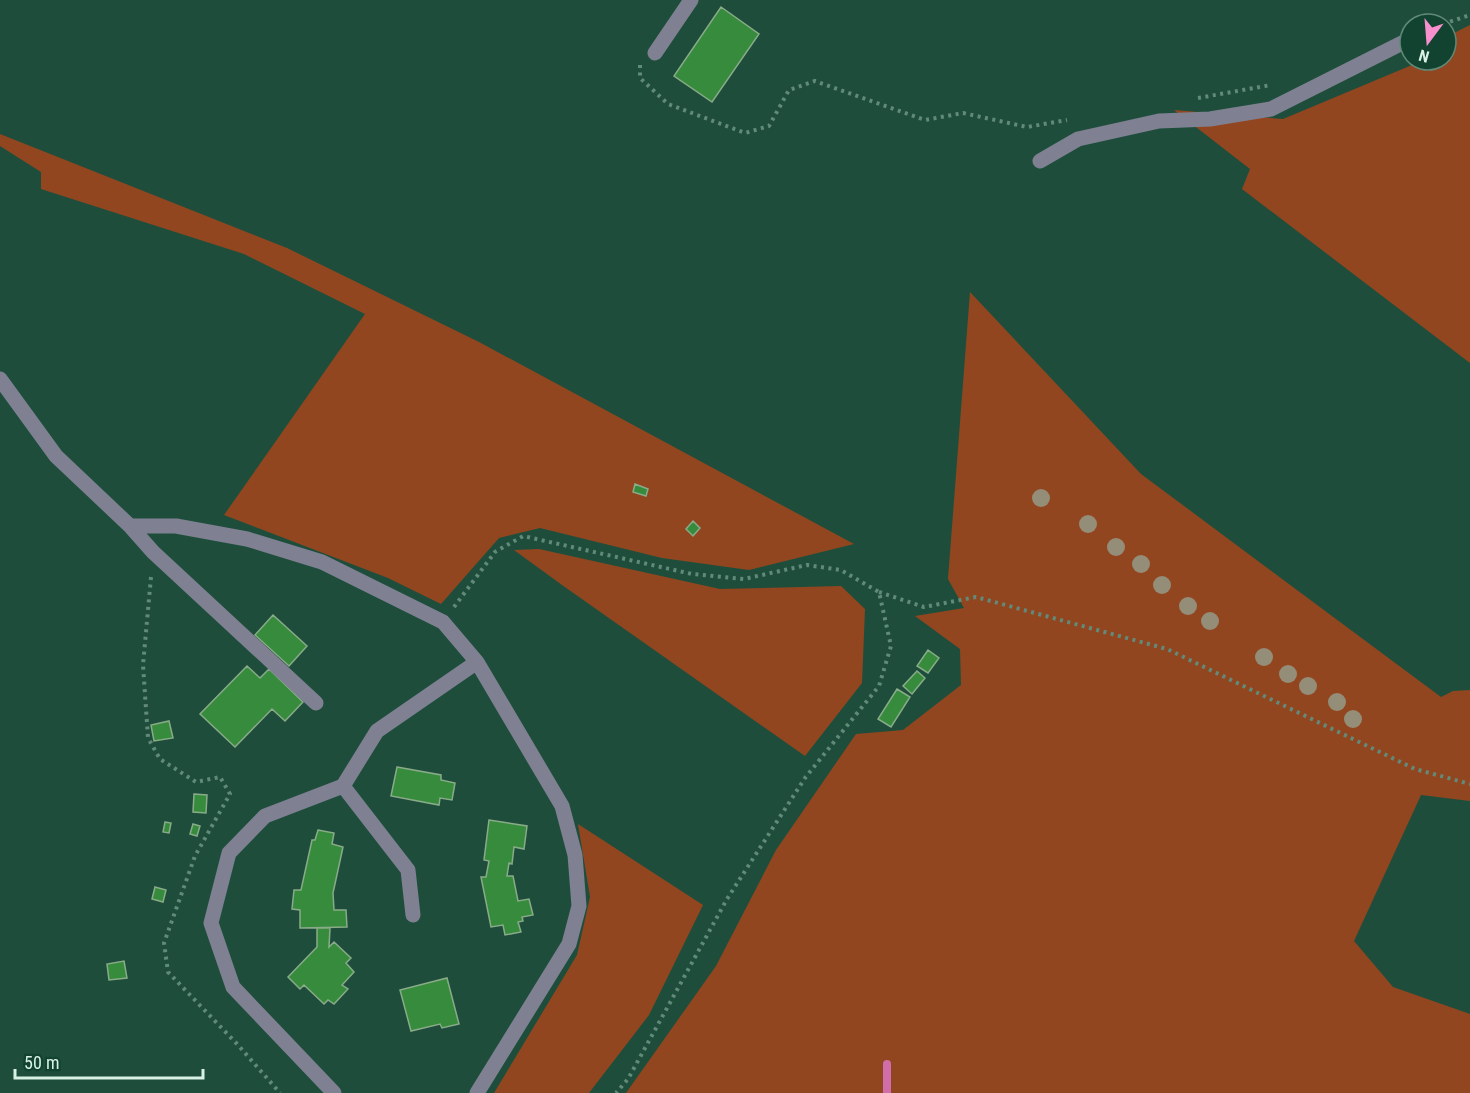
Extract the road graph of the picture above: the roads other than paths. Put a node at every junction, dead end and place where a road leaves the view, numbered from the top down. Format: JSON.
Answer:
{"nodes":[{"id":1,"x":691,"y":0,"type":"edge"},
{"id":2,"x":1398,"y":45,"type":"edge"},
{"id":3,"x":655,"y":53,"type":"road end"},
{"id":4,"x":1040,"y":161,"type":"dead end"},
{"id":5,"x":0,"y":379,"type":"edge"},
{"id":6,"x":130,"y":526,"type":"junction"},
{"id":7,"x":477,"y":662,"type":"junction"},
{"id":8,"x":316,"y":703,"type":"dead end"},
{"id":9,"x":343,"y":786,"type":"junction"},
{"id":10,"x":413,"y":915,"type":"dead end"},
{"id":11,"x":334,"y":1093,"type":"edge"},
{"id":12,"x":477,"y":1093,"type":"edge"}],
"edges":[{"from":1,"to":3,"type":"street"},
{"from":2,"to":4,"type":"street"},
{"from":5,"to":6,"type":"street"},
{"from":6,"to":7,"type":"street"},
{"from":6,"to":8,"type":"street"},
{"from":7,"to":9,"type":"street"},
{"from":7,"to":12,"type":"street"},
{"from":9,"to":10,"type":"street"},
{"from":9,"to":11,"type":"street"}]}
